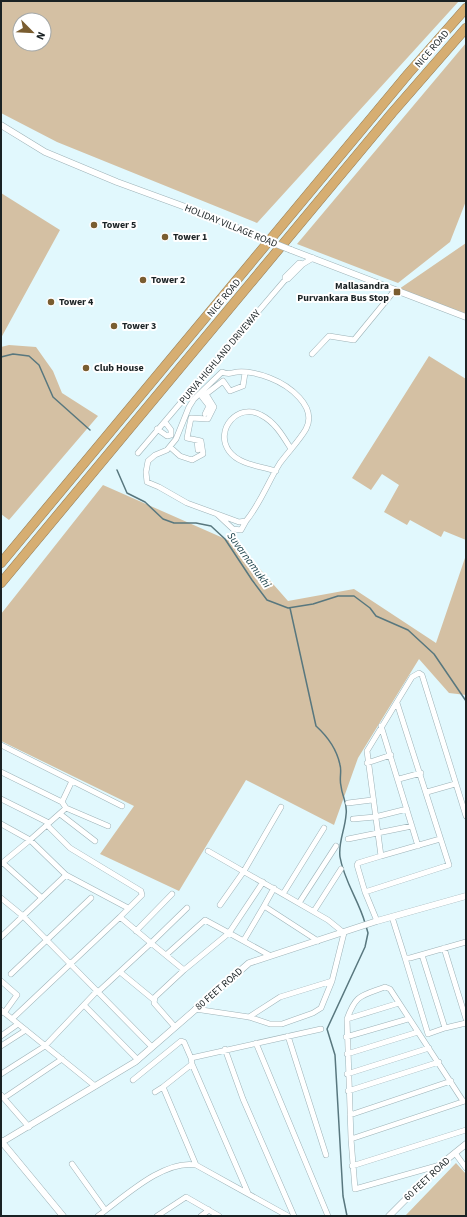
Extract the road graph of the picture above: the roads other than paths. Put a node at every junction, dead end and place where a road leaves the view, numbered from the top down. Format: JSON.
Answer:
{"nodes":[{"id":1,"x":466,"y":8,"type":"edge"},
{"id":2,"x":466,"y":28,"type":"edge"},
{"id":3,"x":1,"y":125,"type":"edge"},
{"id":4,"x":313,"y":258,"type":"junction"},
{"id":5,"x":394,"y":290,"type":"junction"},
{"id":6,"x":466,"y":317,"type":"edge"},
{"id":7,"x":312,"y":354,"type":"dead end"},
{"id":8,"x":245,"y":373,"type":"junction"},
{"id":9,"x":206,"y":394,"type":"junction"},
{"id":10,"x":205,"y":414,"type":"dead end"},
{"id":11,"x":165,"y":422,"type":"junction"},
{"id":12,"x":158,"y":430,"type":"junction"},
{"id":13,"x":171,"y":435,"type":"junction"},
{"id":14,"x":176,"y":439,"type":"junction"},
{"id":15,"x":197,"y":440,"type":"junction"},
{"id":16,"x":170,"y":447,"type":"junction"},
{"id":17,"x":291,"y":449,"type":"junction"},
{"id":18,"x":198,"y":450,"type":"dead end"},
{"id":19,"x":138,"y":454,"type":"dead end"},
{"id":20,"x":276,"y":471,"type":"junction"},
{"id":21,"x":216,"y":513,"type":"junction"},
{"id":22,"x":246,"y":521,"type":"junction"},
{"id":23,"x":1,"y":563,"type":"edge"},
{"id":24,"x":1,"y":584,"type":"edge"},
{"id":25,"x":397,"y":703,"type":"junction"},
{"id":26,"x":381,"y":726,"type":"junction"},
{"id":27,"x":1,"y":745,"type":"edge"},
{"id":28,"x":391,"y":755,"type":"junction"},
{"id":29,"x":367,"y":763,"type":"junction"},
{"id":30,"x":1,"y":772,"type":"edge"},
{"id":31,"x":421,"y":773,"type":"junction"},
{"id":32,"x":398,"y":779,"type":"junction"},
{"id":33,"x":72,"y":781,"type":"junction"},
{"id":34,"x":455,"y":784,"type":"junction"},
{"id":35,"x":427,"y":792,"type":"junction"},
{"id":36,"x":1,"y":799,"type":"edge"},
{"id":37,"x":372,"y":800,"type":"junction"},
{"id":38,"x":62,"y":802,"type":"junction"},
{"id":39,"x":348,"y":803,"type":"dead end"},
{"id":40,"x":122,"y":806,"type":"dead end"},
{"id":41,"x":281,"y":807,"type":"dead end"},
{"id":42,"x":66,"y":808,"type":"junction"},
{"id":43,"x":407,"y":809,"type":"junction"},
{"id":44,"x":60,"y":814,"type":"junction"},
{"id":45,"x":466,"y":816,"type":"edge"},
{"id":46,"x":375,"y":817,"type":"junction"},
{"id":47,"x":353,"y":819,"type":"dead end"},
{"id":48,"x":1,"y":824,"type":"edge"},
{"id":49,"x":48,"y":824,"type":"junction"},
{"id":50,"x":108,"y":826,"type":"dead end"},
{"id":51,"x":412,"y":826,"type":"junction"},
{"id":52,"x":324,"y":828,"type":"dead end"},
{"id":53,"x":377,"y":834,"type":"junction"},
{"id":54,"x":348,"y":839,"type":"dead end"},
{"id":55,"x":30,"y":840,"type":"junction"},
{"id":56,"x":440,"y":840,"type":"junction"},
{"id":57,"x":95,"y":841,"type":"dead end"},
{"id":58,"x":336,"y":846,"type":"dead end"},
{"id":59,"x":418,"y":846,"type":"junction"},
{"id":60,"x":208,"y":851,"type":"dead end"},
{"id":61,"x":381,"y":856,"type":"junction"},
{"id":62,"x":2,"y":864,"type":"edge"},
{"id":63,"x":342,"y":869,"type":"dead end"},
{"id":64,"x":244,"y":871,"type":"junction"},
{"id":65,"x":66,"y":875,"type":"junction"},
{"id":66,"x":263,"y":882,"type":"junction"},
{"id":67,"x":274,"y":888,"type":"junction"},
{"id":68,"x":365,"y":892,"type":"junction"},
{"id":69,"x":172,"y":894,"type":"dead end"},
{"id":70,"x":283,"y":894,"type":"junction"},
{"id":71,"x":466,"y":896,"type":"edge"},
{"id":72,"x":1,"y":898,"type":"edge"},
{"id":73,"x":42,"y":898,"type":"junction"},
{"id":74,"x":90,"y":898,"type":"dead end"},
{"id":75,"x":299,"y":903,"type":"junction"},
{"id":76,"x":220,"y":905,"type":"dead end"},
{"id":77,"x":264,"y":906,"type":"junction"},
{"id":78,"x":128,"y":908,"type":"junction"},
{"id":79,"x":187,"y":908,"type":"dead end"},
{"id":80,"x":314,"y":912,"type":"junction"},
{"id":81,"x":22,"y":916,"type":"junction"},
{"id":82,"x":120,"y":916,"type":"junction"},
{"id":83,"x":392,"y":917,"type":"junction"},
{"id":84,"x":377,"y":921,"type":"junction"},
{"id":85,"x":136,"y":931,"type":"junction"},
{"id":86,"x":229,"y":933,"type":"junction"},
{"id":87,"x":344,"y":933,"type":"junction"},
{"id":88,"x":1,"y":937,"type":"edge"},
{"id":89,"x":46,"y":940,"type":"junction"},
{"id":90,"x":244,"y":940,"type":"junction"},
{"id":91,"x":318,"y":941,"type":"junction"},
{"id":92,"x":466,"y":942,"type":"edge"},
{"id":93,"x":151,"y":943,"type":"junction"},
{"id":94,"x":444,"y":948,"type":"junction"},
{"id":95,"x":166,"y":955,"type":"junction"},
{"id":96,"x":269,"y":955,"type":"junction"},
{"id":97,"x":422,"y":955,"type":"junction"},
{"id":98,"x":405,"y":958,"type":"junction"},
{"id":99,"x":70,"y":964,"type":"junction"},
{"id":100,"x":184,"y":970,"type":"junction"},
{"id":101,"x":120,"y":972,"type":"junction"},
{"id":102,"x":11,"y":974,"type":"dead end"},
{"id":103,"x":1,"y":981,"type":"edge"},
{"id":104,"x":332,"y":981,"type":"junction"},
{"id":105,"x":98,"y":991,"type":"junction"},
{"id":106,"x":154,"y":1000,"type":"junction"},
{"id":107,"x":398,"y":1003,"type":"junction"},
{"id":108,"x":84,"y":1005,"type":"junction"},
{"id":109,"x":195,"y":1010,"type":"junction"},
{"id":110,"x":2,"y":1011,"type":"edge"},
{"id":111,"x":249,"y":1017,"type":"junction"},
{"id":112,"x":12,"y":1019,"type":"junction"},
{"id":113,"x":347,"y":1019,"type":"junction"},
{"id":114,"x":408,"y":1019,"type":"junction"},
{"id":115,"x":466,"y":1019,"type":"edge"},
{"id":116,"x":466,"y":1023,"type":"edge"},
{"id":117,"x":18,"y":1024,"type":"junction"},
{"id":118,"x":175,"y":1026,"type":"junction"},
{"id":119,"x":445,"y":1028,"type":"junction"},
{"id":120,"x":321,"y":1029,"type":"dead end"},
{"id":121,"x":26,"y":1030,"type":"junction"},
{"id":122,"x":418,"y":1032,"type":"junction"},
{"id":123,"x":1,"y":1036,"type":"edge"},
{"id":124,"x":288,"y":1036,"type":"junction"},
{"id":125,"x":346,"y":1037,"type":"junction"},
{"id":126,"x":256,"y":1043,"type":"junction"},
{"id":127,"x":1,"y":1046,"type":"edge"},
{"id":128,"x":45,"y":1046,"type":"junction"},
{"id":129,"x":152,"y":1047,"type":"junction"},
{"id":130,"x":429,"y":1048,"type":"junction"},
{"id":131,"x":224,"y":1049,"type":"junction"},
{"id":132,"x":347,"y":1054,"type":"junction"},
{"id":133,"x":62,"y":1059,"type":"junction"},
{"id":134,"x":138,"y":1060,"type":"junction"},
{"id":135,"x":191,"y":1061,"type":"junction"},
{"id":136,"x":438,"y":1062,"type":"junction"},
{"id":137,"x":1,"y":1074,"type":"edge"},
{"id":138,"x":347,"y":1074,"type":"junction"},
{"id":139,"x":134,"y":1080,"type":"dead end"},
{"id":140,"x":451,"y":1081,"type":"junction"},
{"id":141,"x":95,"y":1086,"type":"junction"},
{"id":142,"x":163,"y":1087,"type":"junction"},
{"id":143,"x":348,"y":1091,"type":"junction"},
{"id":144,"x":155,"y":1092,"type":"dead end"},
{"id":145,"x":2,"y":1096,"type":"edge"},
{"id":146,"x":465,"y":1101,"type":"edge"},
{"id":147,"x":350,"y":1115,"type":"junction"},
{"id":148,"x":29,"y":1126,"type":"junction"},
{"id":149,"x":466,"y":1130,"type":"edge"},
{"id":150,"x":351,"y":1139,"type":"junction"},
{"id":151,"x":2,"y":1142,"type":"edge"},
{"id":152,"x":466,"y":1144,"type":"edge"},
{"id":153,"x":455,"y":1153,"type":"junction"},
{"id":154,"x":326,"y":1155,"type":"dead end"},
{"id":155,"x":72,"y":1164,"type":"dead end"},
{"id":156,"x":196,"y":1165,"type":"junction"},
{"id":157,"x":440,"y":1165,"type":"junction"},
{"id":158,"x":352,"y":1166,"type":"junction"},
{"id":159,"x":466,"y":1168,"type":"edge"},
{"id":160,"x":248,"y":1193,"type":"junction"},
{"id":161,"x":105,"y":1210,"type":"junction"},
{"id":162,"x":210,"y":1210,"type":"junction"},
{"id":163,"x":64,"y":1216,"type":"edge"},
{"id":164,"x":98,"y":1216,"type":"edge"},
{"id":165,"x":157,"y":1216,"type":"edge"},
{"id":166,"x":201,"y":1216,"type":"edge"},
{"id":167,"x":219,"y":1216,"type":"edge"},
{"id":168,"x":288,"y":1216,"type":"edge"},
{"id":169,"x":294,"y":1216,"type":"edge"},
{"id":170,"x":328,"y":1216,"type":"edge"},
{"id":171,"x":389,"y":1216,"type":"edge"}],
"edges":[{"from":1,"to":23,"type":"highway","name":"NICE ROAD"},
{"from":2,"to":24,"type":"highway","name":"NICE ROAD"},
{"from":3,"to":4,"type":"street","name":"HOLIDAY VILLAGE ROAD","bridge":true},
{"from":4,"to":5,"type":"street","name":"HOLIDAY VILLAGE ROAD"},
{"from":4,"to":11,"type":"street","name":"PURVA HIGHLAND DRIVEWAY"},
{"from":5,"to":6,"type":"street","name":"HOLIDAY VILLAGE ROAD"},
{"from":5,"to":7,"type":"street"},
{"from":8,"to":9,"type":"street"},
{"from":8,"to":14,"type":"street","name":"PURVA HIGHLAND DRIVEWAY"},
{"from":8,"to":17,"type":"street","name":"PURVA HIGHLAND DRIVEWAY"},
{"from":9,"to":10,"type":"street"},
{"from":9,"to":15,"type":"street"},
{"from":11,"to":12,"type":"street","name":"PURVA HIGHLAND DRIVEWAY"},
{"from":11,"to":13,"type":"street"},
{"from":12,"to":13,"type":"street"},
{"from":12,"to":19,"type":"street","name":"PURVA HIGHLAND DRIVEWAY"},
{"from":13,"to":14,"type":"street"},
{"from":14,"to":16,"type":"street","name":"PURVA HIGHLAND DRIVEWAY"},
{"from":15,"to":16,"type":"street"},
{"from":15,"to":18,"type":"street"},
{"from":16,"to":21,"type":"street","name":"PURVA HIGHLAND DRIVEWAY"},
{"from":17,"to":20,"type":"street","name":"PURVA HIGHLAND DRIVEWAY"},
{"from":17,"to":20,"type":"street"},
{"from":20,"to":22,"type":"street","name":"PURVA HIGHLAND DRIVEWAY"},
{"from":21,"to":22,"type":"street","name":"PURVA HIGHLAND DRIVEWAY"},
{"from":21,"to":22,"type":"street"},
{"from":25,"to":26,"type":"street"},
{"from":25,"to":31,"type":"street"},
{"from":25,"to":34,"type":"street"},
{"from":26,"to":28,"type":"street"},
{"from":26,"to":29,"type":"street"},
{"from":27,"to":33,"type":"street"},
{"from":28,"to":29,"type":"street"},
{"from":28,"to":32,"type":"street"},
{"from":29,"to":37,"type":"street"},
{"from":30,"to":38,"type":"street"},
{"from":31,"to":32,"type":"street"},
{"from":31,"to":35,"type":"street"},
{"from":32,"to":43,"type":"street"},
{"from":33,"to":38,"type":"street"},
{"from":33,"to":40,"type":"street"},
{"from":34,"to":35,"type":"street"},
{"from":34,"to":45,"type":"street"},
{"from":35,"to":56,"type":"street"},
{"from":36,"to":49,"type":"street"},
{"from":37,"to":39,"type":"street"},
{"from":37,"to":46,"type":"street"},
{"from":38,"to":42,"type":"street"},
{"from":41,"to":64,"type":"street"},
{"from":42,"to":44,"type":"street"},
{"from":42,"to":50,"type":"street"},
{"from":43,"to":46,"type":"street"},
{"from":43,"to":51,"type":"street"},
{"from":44,"to":49,"type":"street"},
{"from":44,"to":57,"type":"street"},
{"from":46,"to":47,"type":"street"},
{"from":46,"to":53,"type":"street"},
{"from":48,"to":55,"type":"street"},
{"from":49,"to":55,"type":"street"},
{"from":49,"to":78,"type":"street"},
{"from":51,"to":53,"type":"street"},
{"from":51,"to":59,"type":"street"},
{"from":52,"to":70,"type":"street"},
{"from":53,"to":54,"type":"street"},
{"from":53,"to":61,"type":"street"},
{"from":55,"to":62,"type":"street"},
{"from":55,"to":65,"type":"street"},
{"from":56,"to":59,"type":"street"},
{"from":56,"to":68,"type":"street"},
{"from":58,"to":75,"type":"street"},
{"from":59,"to":61,"type":"street"},
{"from":60,"to":64,"type":"street"},
{"from":61,"to":68,"type":"street"},
{"from":62,"to":73,"type":"street"},
{"from":63,"to":80,"type":"street"},
{"from":64,"to":66,"type":"street"},
{"from":64,"to":76,"type":"street"},
{"from":65,"to":73,"type":"street"},
{"from":65,"to":78,"type":"street"},
{"from":66,"to":67,"type":"street"},
{"from":66,"to":86,"type":"street"},
{"from":67,"to":70,"type":"street"},
{"from":67,"to":77,"type":"street"},
{"from":68,"to":84,"type":"street"},
{"from":69,"to":85,"type":"street"},
{"from":70,"to":75,"type":"street"},
{"from":71,"to":83,"type":"street","name":"80 FEET ROAD"},
{"from":72,"to":81,"type":"street"},
{"from":73,"to":81,"type":"street"},
{"from":74,"to":89,"type":"street"},
{"from":75,"to":80,"type":"street"},
{"from":77,"to":90,"type":"street"},
{"from":77,"to":91,"type":"street"},
{"from":78,"to":82,"type":"street"},
{"from":79,"to":93,"type":"street"},
{"from":80,"to":87,"type":"street"},
{"from":81,"to":88,"type":"street"},
{"from":81,"to":89,"type":"street"},
{"from":82,"to":85,"type":"street"},
{"from":82,"to":99,"type":"street"},
{"from":83,"to":84,"type":"street","name":"80 FEET ROAD"},
{"from":83,"to":98,"type":"street"},
{"from":84,"to":87,"type":"street","name":"80 FEET ROAD"},
{"from":85,"to":93,"type":"street"},
{"from":86,"to":90,"type":"street"},
{"from":86,"to":95,"type":"street"},
{"from":86,"to":100,"type":"street"},
{"from":87,"to":91,"type":"street","name":"80 FEET ROAD"},
{"from":87,"to":104,"type":"street"},
{"from":89,"to":99,"type":"street"},
{"from":89,"to":102,"type":"street"},
{"from":90,"to":96,"type":"street"},
{"from":91,"to":96,"type":"street","name":"80 FEET ROAD"},
{"from":92,"to":94,"type":"street"},
{"from":93,"to":95,"type":"street"},
{"from":93,"to":101,"type":"street"},
{"from":94,"to":97,"type":"street"},
{"from":94,"to":115,"type":"street"},
{"from":95,"to":100,"type":"street"},
{"from":96,"to":109,"type":"street","name":"80 FEET ROAD"},
{"from":97,"to":98,"type":"street"},
{"from":97,"to":119,"type":"street"},
{"from":98,"to":119,"type":"street"},
{"from":99,"to":105,"type":"street"},
{"from":99,"to":112,"type":"street"},
{"from":100,"to":106,"type":"street"},
{"from":101,"to":105,"type":"street"},
{"from":101,"to":106,"type":"street"},
{"from":103,"to":110,"type":"street"},
{"from":104,"to":111,"type":"street"},
{"from":104,"to":111,"type":"street"},
{"from":105,"to":108,"type":"street"},
{"from":105,"to":129,"type":"street"},
{"from":106,"to":118,"type":"street"},
{"from":107,"to":113,"type":"street"},
{"from":107,"to":113,"type":"street"},
{"from":107,"to":114,"type":"street"},
{"from":108,"to":128,"type":"street"},
{"from":108,"to":134,"type":"street"},
{"from":109,"to":111,"type":"street"},
{"from":109,"to":118,"type":"street","name":"80 FEET ROAD"},
{"from":110,"to":112,"type":"street"},
{"from":112,"to":117,"type":"street"},
{"from":113,"to":125,"type":"street"},
{"from":114,"to":122,"type":"street"},
{"from":114,"to":125,"type":"street"},
{"from":116,"to":119,"type":"street"},
{"from":117,"to":121,"type":"street"},
{"from":117,"to":123,"type":"street"},
{"from":118,"to":129,"type":"street","name":"80 FEET ROAD"},
{"from":120,"to":124,"type":"street"},
{"from":121,"to":127,"type":"street"},
{"from":121,"to":128,"type":"street"},
{"from":122,"to":130,"type":"street"},
{"from":122,"to":132,"type":"street"},
{"from":124,"to":126,"type":"street"},
{"from":124,"to":154,"type":"street"},
{"from":125,"to":132,"type":"street"},
{"from":126,"to":131,"type":"street"},
{"from":126,"to":170,"type":"street"},
{"from":128,"to":133,"type":"street"},
{"from":128,"to":137,"type":"street"},
{"from":129,"to":134,"type":"street","name":"80 FEET ROAD"},
{"from":130,"to":136,"type":"street"},
{"from":130,"to":138,"type":"street"},
{"from":131,"to":135,"type":"street"},
{"from":131,"to":169,"type":"street"},
{"from":132,"to":138,"type":"street"},
{"from":133,"to":141,"type":"street"},
{"from":133,"to":145,"type":"street"},
{"from":134,"to":141,"type":"street","name":"80 FEET ROAD"},
{"from":135,"to":139,"type":"street"},
{"from":135,"to":142,"type":"street"},
{"from":135,"to":160,"type":"street"},
{"from":136,"to":140,"type":"street"},
{"from":136,"to":143,"type":"street"},
{"from":138,"to":143,"type":"street"},
{"from":140,"to":146,"type":"street"},
{"from":140,"to":147,"type":"street"},
{"from":141,"to":148,"type":"street","name":"80 FEET ROAD"},
{"from":142,"to":144,"type":"street"},
{"from":142,"to":156,"type":"street"},
{"from":143,"to":147,"type":"street"},
{"from":145,"to":148,"type":"street"},
{"from":146,"to":150,"type":"street"},
{"from":147,"to":150,"type":"street"},
{"from":148,"to":151,"type":"street","name":"80 FEET ROAD"},
{"from":149,"to":158,"type":"street"},
{"from":150,"to":158,"type":"street"},
{"from":151,"to":163,"type":"street"},
{"from":152,"to":153,"type":"street","name":"60 FEET ROAD"},
{"from":153,"to":157,"type":"street","name":"60 FEET ROAD"},
{"from":153,"to":159,"type":"street"},
{"from":155,"to":161,"type":"street"},
{"from":156,"to":160,"type":"street"},
{"from":156,"to":161,"type":"street"},
{"from":157,"to":158,"type":"street"},
{"from":157,"to":171,"type":"street","name":"60 FEET ROAD"},
{"from":160,"to":168,"type":"street"},
{"from":161,"to":164,"type":"street"},
{"from":162,"to":165,"type":"street"},
{"from":162,"to":166,"type":"street"},
{"from":162,"to":167,"type":"street"}]}
